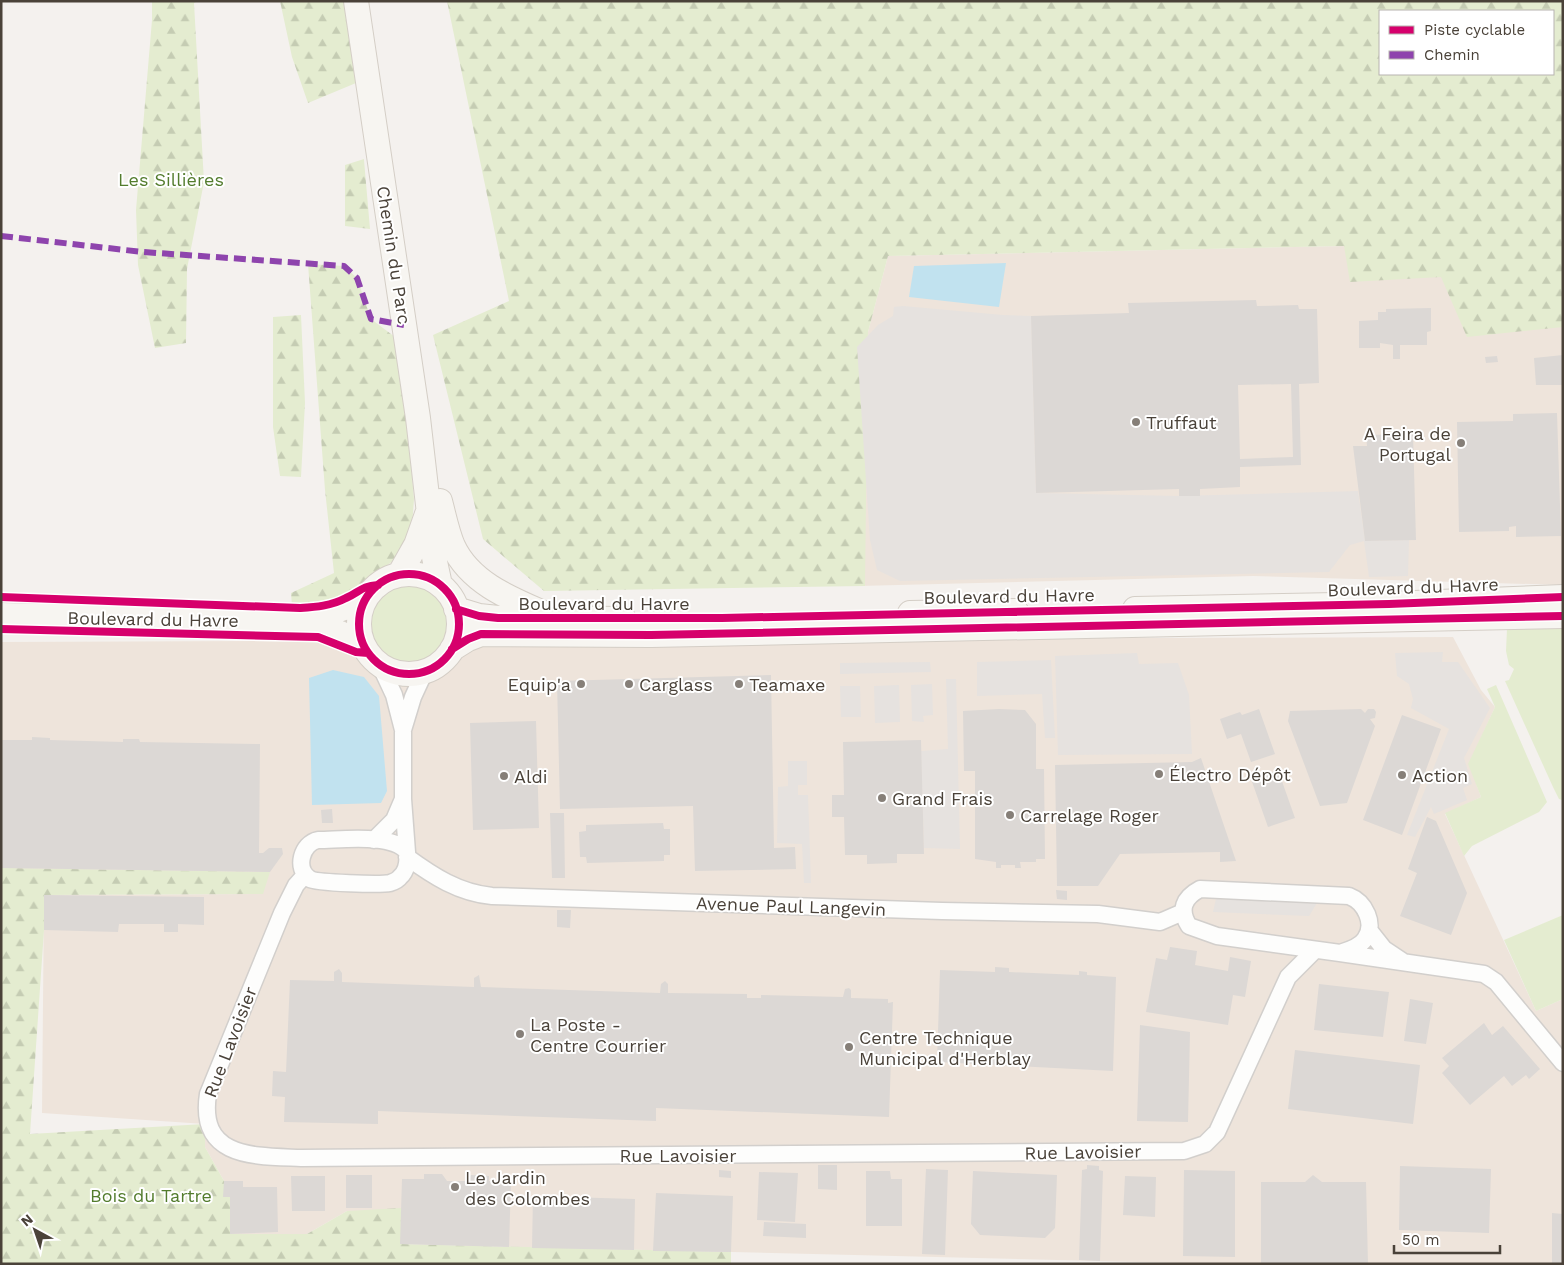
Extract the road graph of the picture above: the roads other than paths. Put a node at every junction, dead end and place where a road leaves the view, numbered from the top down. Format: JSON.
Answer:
{"nodes":[{"id":1,"x":356,"y":1,"type":"edge"},
{"id":2,"x":418,"y":418,"type":"junction"},
{"id":3,"x":429,"y":508,"type":"junction"},
{"id":4,"x":399,"y":575,"type":"junction"},
{"id":5,"x":440,"y":585,"type":"junction"},
{"id":6,"x":1563,"y":597,"type":"edge"},
{"id":7,"x":364,"y":601,"type":"junction"},
{"id":8,"x":456,"y":609,"type":"junction"},
{"id":9,"x":1,"y":615,"type":"edge"},
{"id":10,"x":1563,"y":616,"type":"edge"},
{"id":11,"x":556,"y":618,"type":"junction"},
{"id":12,"x":305,"y":622,"type":"junction"},
{"id":13,"x":363,"y":645,"type":"junction"},
{"id":14,"x":452,"y":649,"type":"junction"},
{"id":15,"x":380,"y":666,"type":"junction"},
{"id":16,"x":425,"y":671,"type":"junction"},
{"id":17,"x":403,"y":730,"type":"junction"},
{"id":18,"x":403,"y":799,"type":"junction"},
{"id":19,"x":374,"y":840,"type":"junction"},
{"id":20,"x":407,"y":854,"type":"junction"},
{"id":21,"x":305,"y":875,"type":"junction"},
{"id":22,"x":1183,"y":912,"type":"junction"},
{"id":23,"x":1369,"y":930,"type":"junction"},
{"id":24,"x":1315,"y":950,"type":"junction"},
{"id":25,"x":1340,"y":953,"type":"junction"},
{"id":26,"x":1404,"y":962,"type":"junction"},
{"id":27,"x":1563,"y":1063,"type":"edge"}],
"edges":[{"from":1,"to":2,"type":"main road","name":"Chemin du Parc"},
{"from":2,"to":3,"type":"main road","name":"Chemin du Parc"},
{"from":2,"to":11,"type":"main road"},
{"from":3,"to":4,"type":"main road","name":"Chemin du Parc"},
{"from":3,"to":5,"type":"main road","name":"Chemin du Parc"},
{"from":4,"to":5,"type":"main road"},
{"from":4,"to":7,"type":"main road","name":"Boulevard du Havre"},
{"from":5,"to":8,"type":"main road"},
{"from":6,"to":11,"type":"main road","name":"Boulevard du Havre"},
{"from":7,"to":12,"type":"main road","name":"Boulevard du Havre"},
{"from":7,"to":13,"type":"main road"},
{"from":8,"to":11,"type":"main road","name":"Boulevard du Havre"},
{"from":8,"to":14,"type":"main road"},
{"from":9,"to":12,"type":"main road","name":"Boulevard du Havre"},
{"from":10,"to":14,"type":"main road","name":"Boulevard du Havre"},
{"from":12,"to":13,"type":"main road","name":"Boulevard du Havre"},
{"from":13,"to":15,"type":"main road","name":"Boulevard du Havre"},
{"from":14,"to":16,"type":"main road","name":"Boulevard du Havre"},
{"from":15,"to":16,"type":"main road"},
{"from":15,"to":17,"type":"street"},
{"from":16,"to":17,"type":"street"},
{"from":17,"to":18,"type":"street"},
{"from":18,"to":19,"type":"street"},
{"from":18,"to":20,"type":"street"},
{"from":19,"to":20,"type":"street","name":"Avenue Paul Langevin"},
{"from":19,"to":21,"type":"street","name":"Avenue Paul Langevin"},
{"from":20,"to":21,"type":"street"},
{"from":20,"to":22,"type":"street","name":"Avenue Paul Langevin"},
{"from":21,"to":24,"type":"street","name":"Rue Lavoisier"},
{"from":22,"to":23,"type":"street"},
{"from":22,"to":24,"type":"street"},
{"from":23,"to":25,"type":"street"},
{"from":23,"to":26,"type":"street"},
{"from":24,"to":25,"type":"street"},
{"from":25,"to":26,"type":"street"},
{"from":26,"to":27,"type":"street"}]}
